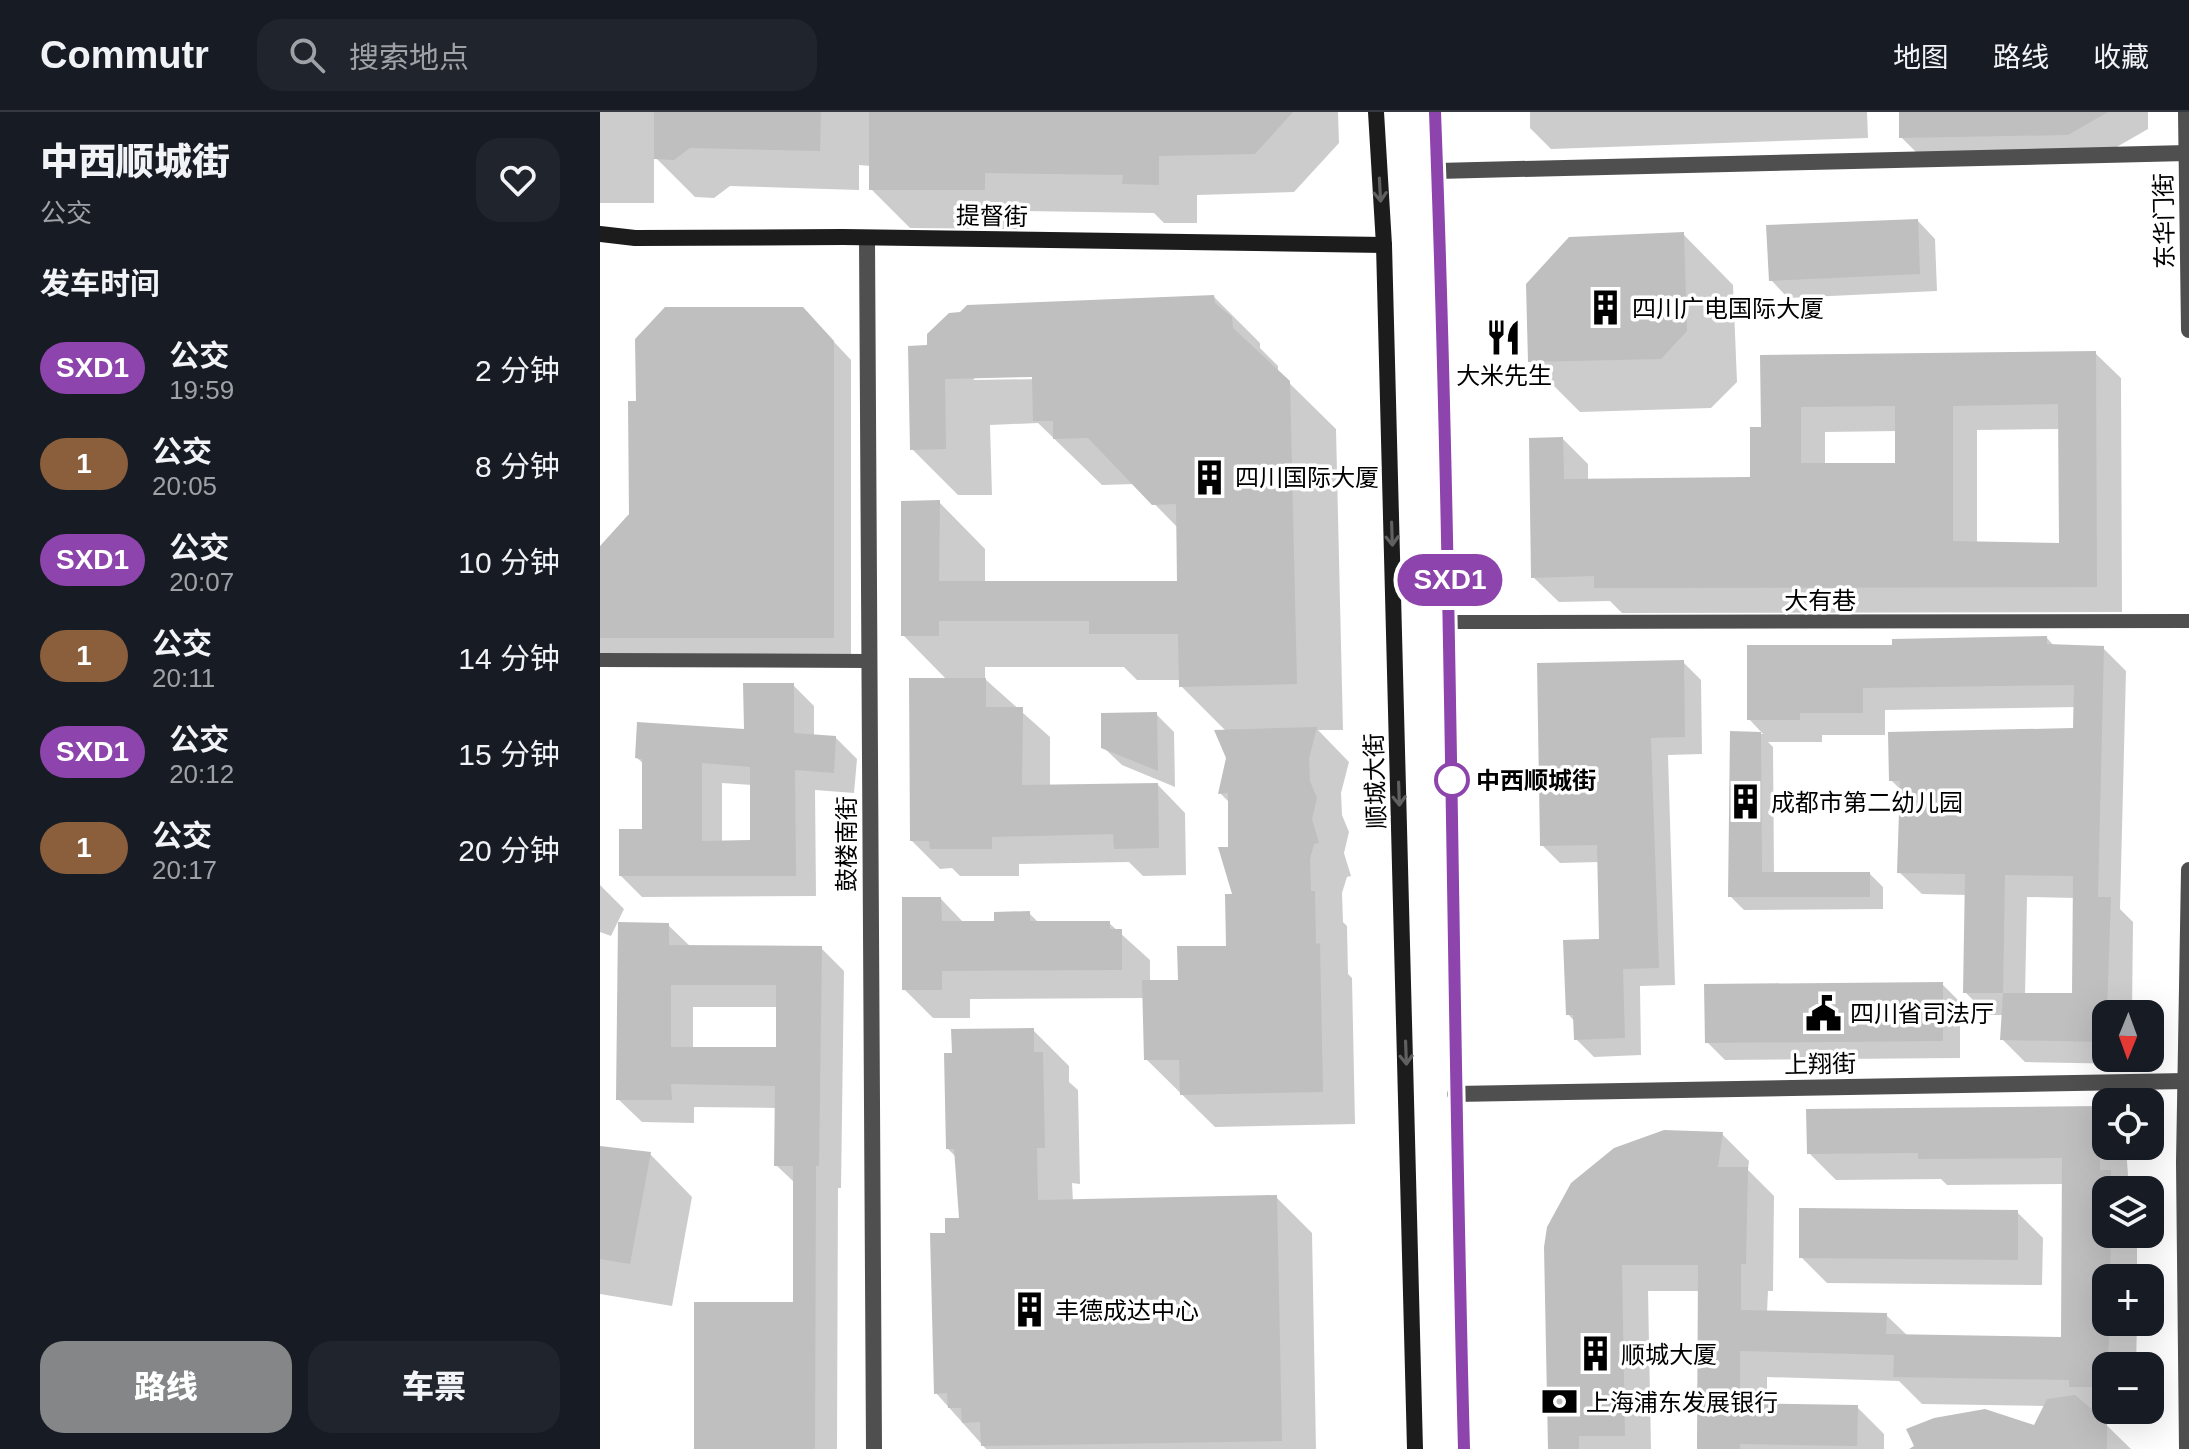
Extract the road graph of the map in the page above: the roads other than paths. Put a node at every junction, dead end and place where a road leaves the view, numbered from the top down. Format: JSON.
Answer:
{"nodes":[{"id":1,"x":1376,"y":112,"type":"edge"},
{"id":2,"x":1435,"y":112,"type":"edge"},
{"id":3,"x":2186,"y":112,"type":"edge"},
{"id":4,"x":2187,"y":153,"type":"junction"},
{"id":5,"x":1437,"y":171,"type":"junction"},
{"id":6,"x":2188,"y":176,"type":"edge"},
{"id":7,"x":600,"y":234,"type":"edge"},
{"id":8,"x":867,"y":239,"type":"junction"},
{"id":9,"x":1384,"y":245,"type":"junction"},
{"id":10,"x":2189,"y":330,"type":"edge"},
{"id":11,"x":2189,"y":621,"type":"edge"},
{"id":12,"x":1451,"y":622,"type":"junction"},
{"id":13,"x":600,"y":660,"type":"edge"},
{"id":14,"x":869,"y":661,"type":"junction"},
{"id":15,"x":2189,"y":870,"type":"edge"},
{"id":16,"x":2186,"y":1081,"type":"junction"},
{"id":17,"x":1455,"y":1094,"type":"junction"},
{"id":18,"x":874,"y":1449,"type":"edge"},
{"id":19,"x":1415,"y":1449,"type":"edge"},
{"id":20,"x":1464,"y":1449,"type":"edge"},
{"id":21,"x":2187,"y":1449,"type":"edge"}],
"edges":[{"from":1,"to":9,"type":"main road","name":"顺城大街","one_way":true},
{"from":2,"to":5,"type":"main road"},
{"from":3,"to":4,"type":"street","name":"东华门街"},
{"from":4,"to":5,"type":"street"},
{"from":4,"to":6,"type":"street","name":"东华门街"},
{"from":5,"to":12,"type":"main road"},
{"from":6,"to":10,"type":"street","name":"东华门街"},
{"from":7,"to":8,"type":"main road","name":"提督街"},
{"from":8,"to":9,"type":"main road","name":"提督街"},
{"from":8,"to":14,"type":"street","name":"鼓楼南街"},
{"from":9,"to":19,"type":"main road","name":"顺城大街","one_way":true},
{"from":11,"to":12,"type":"lane","name":"大有巷"},
{"from":12,"to":17,"type":"main road"},
{"from":13,"to":14,"type":"lane"},
{"from":14,"to":18,"type":"street","name":"鼓楼南街"},
{"from":15,"to":16,"type":"street"},
{"from":16,"to":17,"type":"street","name":"上翔街"},
{"from":16,"to":21,"type":"street"},
{"from":17,"to":20,"type":"main road"}]}
